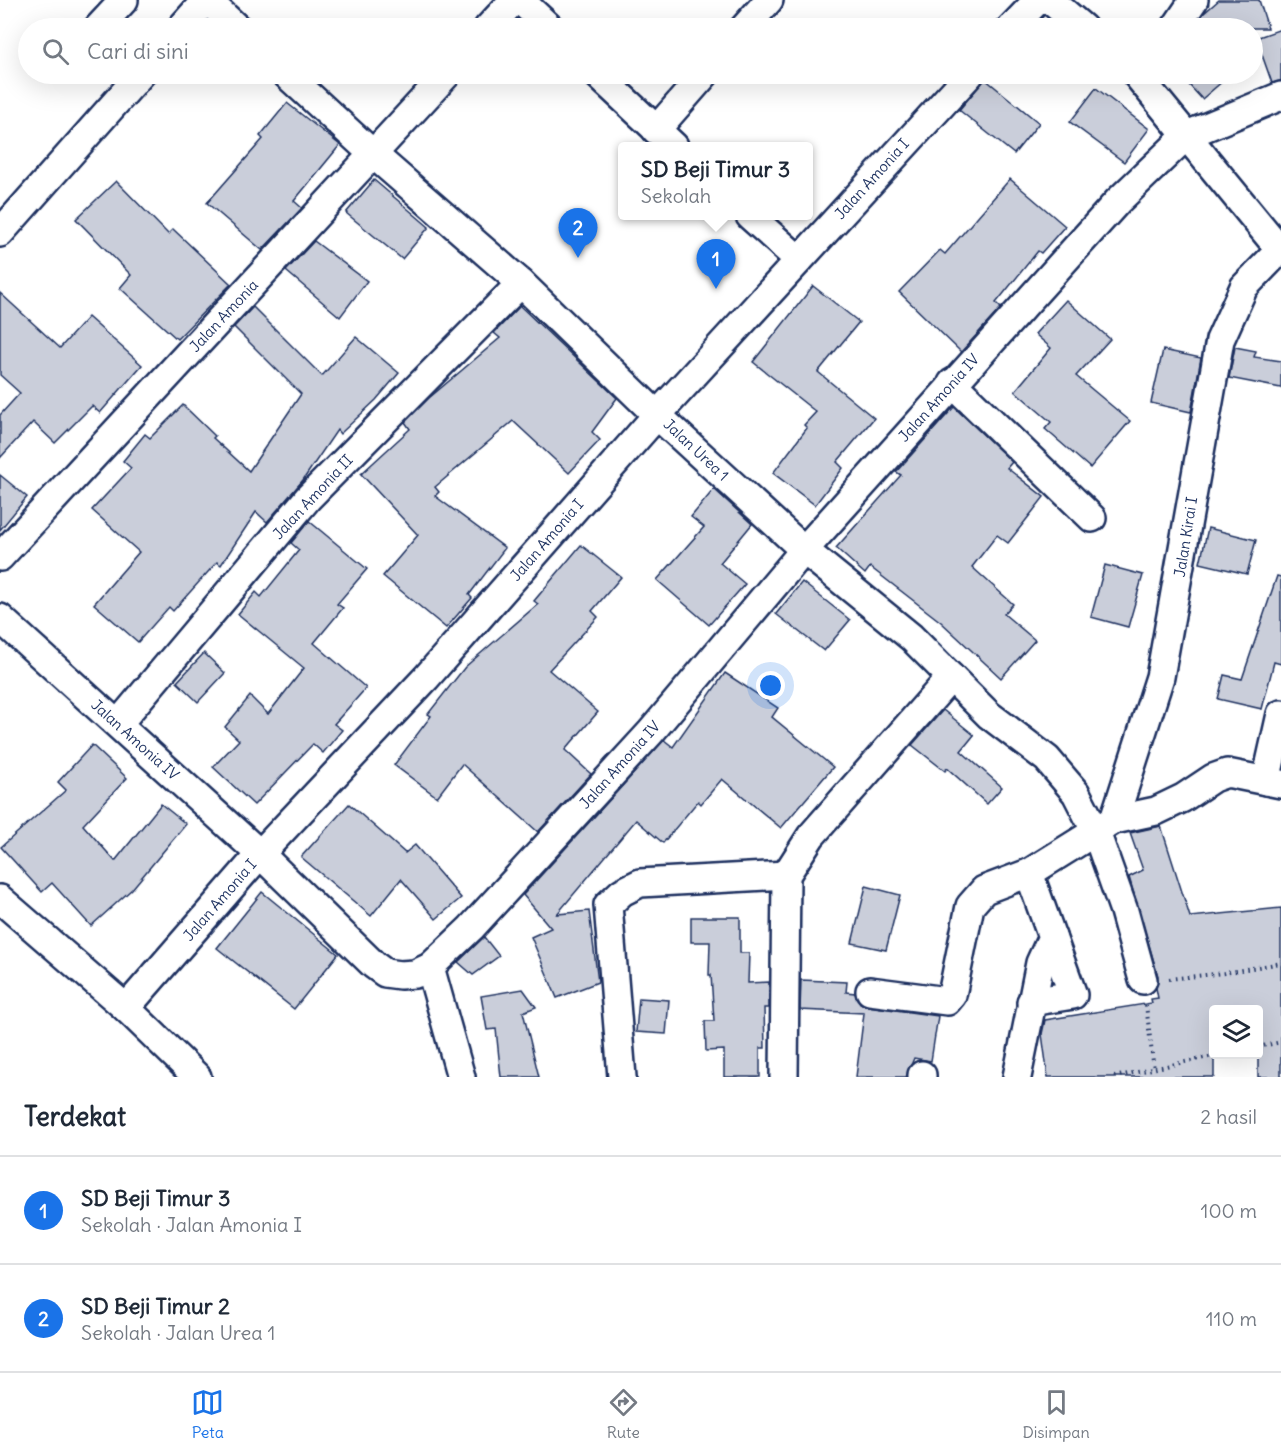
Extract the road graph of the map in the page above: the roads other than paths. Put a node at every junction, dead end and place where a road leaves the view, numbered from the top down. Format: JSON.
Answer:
{"nodes":[{"id":1,"x":124,"y":0,"type":"edge"},
{"id":2,"x":206,"y":0,"type":"edge"},
{"id":3,"x":514,"y":0,"type":"edge"},
{"id":4,"x":520,"y":0,"type":"edge"},
{"id":5,"x":769,"y":0,"type":"edge"},
{"id":6,"x":1038,"y":0,"type":"edge"},
{"id":7,"x":1050,"y":0,"type":"edge"},
{"id":8,"x":1194,"y":0,"type":"edge"},
{"id":9,"x":107,"y":18,"type":"edge"},
{"id":10,"x":190,"y":18,"type":"edge"},
{"id":11,"x":226,"y":18,"type":"edge"},
{"id":12,"x":497,"y":18,"type":"edge"},
{"id":13,"x":539,"y":18,"type":"edge"},
{"id":14,"x":753,"y":18,"type":"edge"},
{"id":15,"x":1021,"y":18,"type":"edge"},
{"id":16,"x":1071,"y":18,"type":"edge"},
{"id":17,"x":1182,"y":18,"type":"edge"},
{"id":18,"x":132,"y":84,"type":"edge"},
{"id":19,"x":297,"y":84,"type":"edge"},
{"id":20,"x":438,"y":84,"type":"edge"},
{"id":21,"x":608,"y":84,"type":"edge"},
{"id":22,"x":699,"y":84,"type":"edge"},
{"id":23,"x":961,"y":84,"type":"edge"},
{"id":24,"x":1147,"y":84,"type":"edge"},
{"id":25,"x":1281,"y":96,"type":"edge"},
{"id":26,"x":1187,"y":135,"type":"junction"},
{"id":27,"x":665,"y":138,"type":"edge"},
{"id":28,"x":374,"y":155,"type":"junction"},
{"id":29,"x":754,"y":220,"type":"edge"},
{"id":30,"x":0,"y":233,"type":"edge"},
{"id":31,"x":1276,"y":254,"type":"edge"},
{"id":32,"x":798,"y":260,"type":"junction"},
{"id":33,"x":521,"y":283,"type":"junction"},
{"id":34,"x":951,"y":383,"type":"junction"},
{"id":35,"x":657,"y":415,"type":"junction"},
{"id":36,"x":1092,"y":518,"type":"dead end"},
{"id":37,"x":804,"y":550,"type":"junction"},
{"id":38,"x":0,"y":557,"type":"edge"},
{"id":39,"x":0,"y":618,"type":"edge"},
{"id":40,"x":951,"y":676,"type":"junction"},
{"id":41,"x":1281,"y":714,"type":"edge"},
{"id":42,"x":118,"y":724,"type":"junction"},
{"id":43,"x":1273,"y":782,"type":"edge"},
{"id":44,"x":1105,"y":826,"type":"junction"},
{"id":45,"x":260,"y":855,"type":"junction"},
{"id":46,"x":1029,"y":873,"type":"junction"},
{"id":47,"x":786,"y":875,"type":"junction"},
{"id":48,"x":0,"y":899,"type":"edge"},
{"id":49,"x":1052,"y":938,"type":"junction"},
{"id":50,"x":430,"y":967,"type":"junction"},
{"id":51,"x":1143,"y":980,"type":"road end"},
{"id":52,"x":870,"y":991,"type":"dead end"},
{"id":53,"x":1031,"y":1002,"type":"junction"},
{"id":54,"x":126,"y":1008,"type":"junction"},
{"id":55,"x":197,"y":1077,"type":"edge"},
{"id":56,"x":461,"y":1077,"type":"edge"},
{"id":57,"x":622,"y":1077,"type":"edge"},
{"id":58,"x":784,"y":1077,"type":"edge"},
{"id":59,"x":1017,"y":1077,"type":"edge"}],
"edges":[{"from":1,"to":9,"type":"street"},
{"from":2,"to":10,"type":"street"},
{"from":2,"to":11,"type":"street"},
{"from":3,"to":12,"type":"street"},
{"from":4,"to":13,"type":"street"},
{"from":5,"to":14,"type":"street"},
{"from":6,"to":15,"type":"street"},
{"from":7,"to":16,"type":"street"},
{"from":8,"to":17,"type":"street"},
{"from":18,"to":30,"type":"street"},
{"from":19,"to":28,"type":"street","name":"Jalan Urea 1"},
{"from":20,"to":28,"type":"street","name":"Jalan Amonia"},
{"from":21,"to":27,"type":"street"},
{"from":22,"to":27,"type":"street"},
{"from":23,"to":32,"type":"street","name":"Jalan Amonia I"},
{"from":24,"to":26,"type":"street"},
{"from":25,"to":26,"type":"street"},
{"from":26,"to":31,"type":"street"},
{"from":26,"to":34,"type":"street","name":"Jalan Amonia IV"},
{"from":28,"to":33,"type":"street","name":"Jalan Urea 1"},
{"from":28,"to":38,"type":"street","name":"Jalan Amonia"},
{"from":29,"to":32,"type":"street"},
{"from":31,"to":44,"type":"street","name":"Jalan Kirai I"},
{"from":32,"to":35,"type":"street","name":"Jalan Amonia I"},
{"from":33,"to":35,"type":"street","name":"Jalan Urea 1"},
{"from":33,"to":42,"type":"street","name":"Jalan Amonia II"},
{"from":34,"to":36,"type":"street"},
{"from":34,"to":37,"type":"street","name":"Jalan Amonia IV"},
{"from":35,"to":37,"type":"street","name":"Jalan Urea 1"},
{"from":35,"to":45,"type":"street","name":"Jalan Amonia I"},
{"from":37,"to":40,"type":"street","name":"Jalan Urea 1"},
{"from":37,"to":50,"type":"street","name":"Jalan Amonia IV"},
{"from":39,"to":42,"type":"street","name":"Jalan Amonia IV"},
{"from":40,"to":44,"type":"street","name":"Jalan Urea 1"},
{"from":40,"to":47,"type":"street"},
{"from":41,"to":43,"type":"street"},
{"from":42,"to":45,"type":"street","name":"Jalan Amonia IV"},
{"from":43,"to":44,"type":"street"},
{"from":44,"to":46,"type":"street"},
{"from":44,"to":51,"type":"street","name":"Jalan Urea 1"},
{"from":45,"to":50,"type":"street","name":"Jalan Amonia IV"},
{"from":45,"to":54,"type":"street","name":"Jalan Amonia I"},
{"from":46,"to":49,"type":"street"},
{"from":46,"to":52,"type":"street"},
{"from":47,"to":57,"type":"street"},
{"from":47,"to":58,"type":"street"},
{"from":48,"to":54,"type":"street"},
{"from":49,"to":53,"type":"street"},
{"from":49,"to":53,"type":"street"},
{"from":50,"to":56,"type":"street"},
{"from":53,"to":59,"type":"street"},
{"from":54,"to":55,"type":"street"}]}
